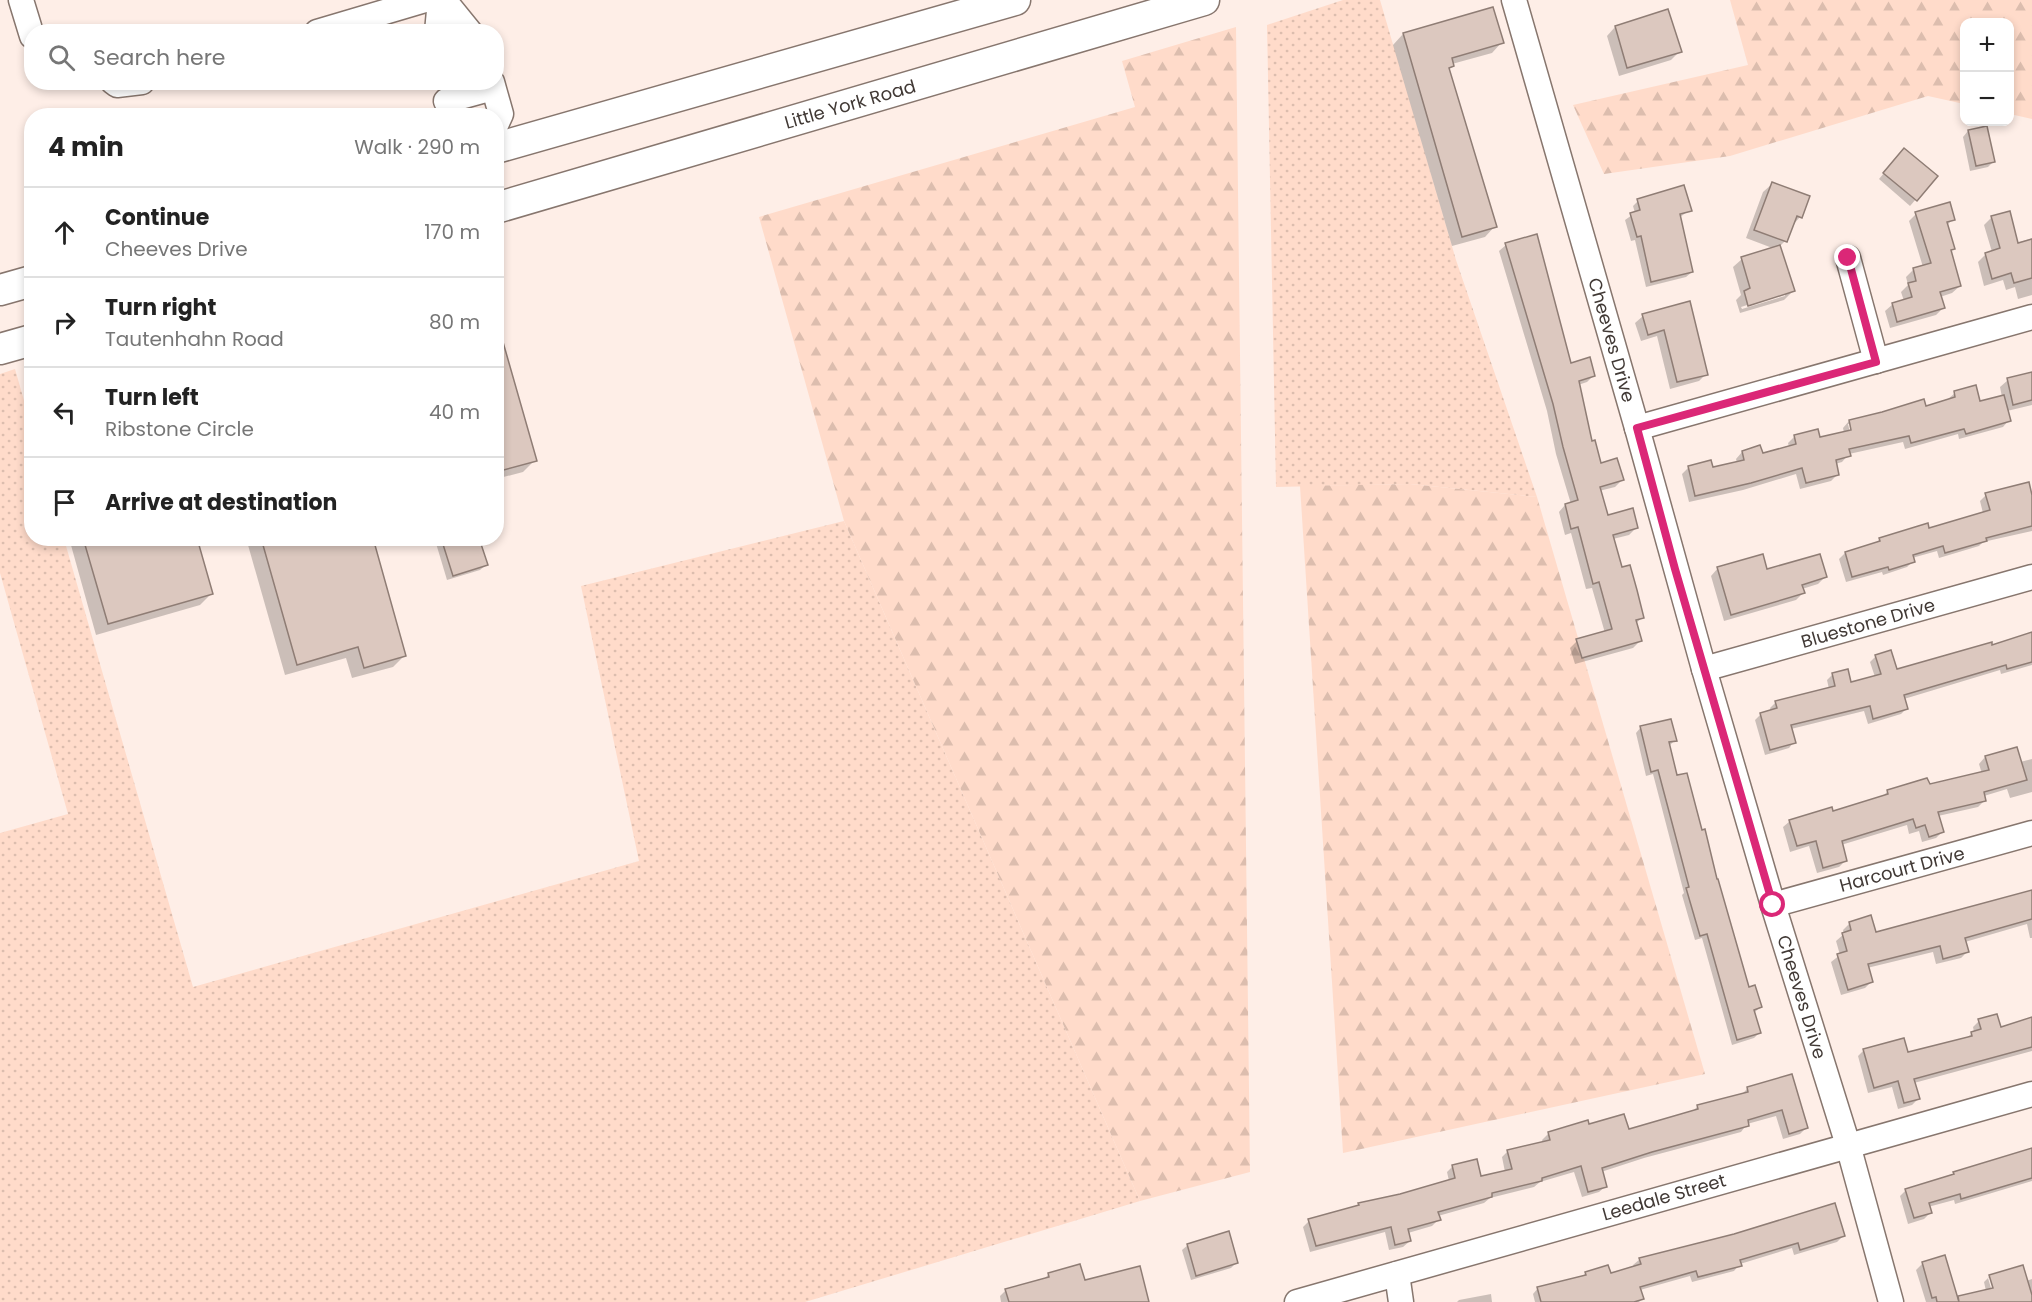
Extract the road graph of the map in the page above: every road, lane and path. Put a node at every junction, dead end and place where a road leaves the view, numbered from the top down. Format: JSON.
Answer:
{"nodes":[{"id":1,"x":21,"y":0,"type":"edge"},
{"id":2,"x":425,"y":0,"type":"edge"},
{"id":3,"x":442,"y":0,"type":"edge"},
{"id":4,"x":1015,"y":0,"type":"edge"},
{"id":5,"x":1204,"y":0,"type":"edge"},
{"id":6,"x":1514,"y":0,"type":"edge"},
{"id":7,"x":28,"y":24,"type":"edge"},
{"id":8,"x":344,"y":24,"type":"edge"},
{"id":9,"x":438,"y":24,"type":"edge"},
{"id":10,"x":463,"y":24,"type":"edge"},
{"id":11,"x":477,"y":90,"type":"edge"},
{"id":12,"x":494,"y":90,"type":"edge"},
{"id":13,"x":446,"y":100,"type":"edge"},
{"id":14,"x":499,"y":108,"type":"edge"},
{"id":15,"x":504,"y":146,"type":"edge"},
{"id":16,"x":504,"y":198,"type":"edge"},
{"id":17,"x":1848,"y":258,"type":"dead end"},
{"id":18,"x":24,"y":283,"type":"edge"},
{"id":19,"x":0,"y":290,"type":"edge"},
{"id":20,"x":2032,"y":317,"type":"edge"},
{"id":21,"x":24,"y":342,"type":"edge"},
{"id":22,"x":0,"y":350,"type":"edge"},
{"id":23,"x":1876,"y":362,"type":"junction"},
{"id":24,"x":1637,"y":428,"type":"junction"},
{"id":25,"x":2032,"y":577,"type":"edge"},
{"id":26,"x":1704,"y":669,"type":"junction"},
{"id":27,"x":2032,"y":833,"type":"edge"},
{"id":28,"x":1773,"y":905,"type":"junction"},
{"id":29,"x":2032,"y":1094,"type":"edge"},
{"id":30,"x":1848,"y":1145,"type":"junction"},
{"id":31,"x":1397,"y":1274,"type":"junction"},
{"id":32,"x":1297,"y":1302,"type":"edge"},
{"id":33,"x":1401,"y":1302,"type":"edge"},
{"id":34,"x":1891,"y":1302,"type":"edge"}],
"edges":[{"from":1,"to":7,"type":"street"},
{"from":2,"to":8,"type":"street"},
{"from":3,"to":9,"type":"street"},
{"from":3,"to":10,"type":"street"},
{"from":4,"to":15,"type":"main road"},
{"from":5,"to":16,"type":"main road","name":"Little York Road"},
{"from":6,"to":24,"type":"street","name":"Cheeves Drive"},
{"from":11,"to":13,"type":"street"},
{"from":12,"to":14,"type":"street"},
{"from":17,"to":23,"type":"street"},
{"from":18,"to":19,"type":"main road"},
{"from":20,"to":23,"type":"street"},
{"from":21,"to":22,"type":"main road"},
{"from":23,"to":24,"type":"street"},
{"from":24,"to":26,"type":"street","name":"Cheeves Drive"},
{"from":25,"to":26,"type":"street","name":"Bluestone Drive"},
{"from":26,"to":28,"type":"street","name":"Cheeves Drive"},
{"from":27,"to":28,"type":"street","name":"Harcourt Drive"},
{"from":28,"to":30,"type":"street","name":"Cheeves Drive"},
{"from":29,"to":30,"type":"street","name":"Leedale Street"},
{"from":30,"to":31,"type":"street","name":"Leedale Street"},
{"from":30,"to":34,"type":"street","name":"Cheeves Drive"},
{"from":31,"to":32,"type":"street","name":"Leedale Street"},
{"from":31,"to":33,"type":"street"}]}
